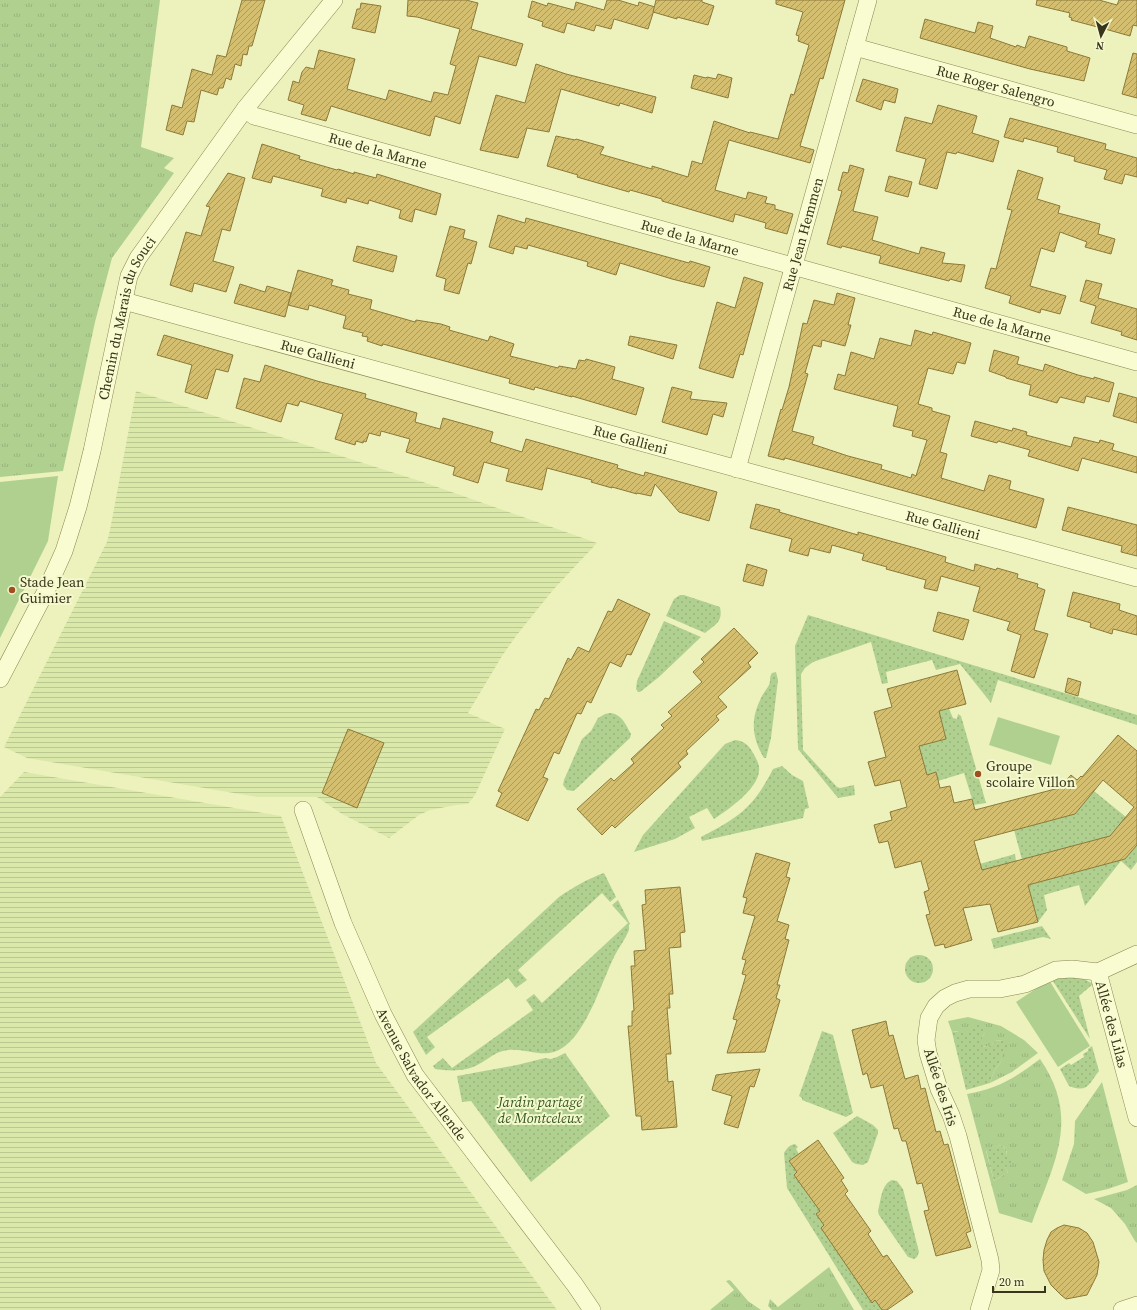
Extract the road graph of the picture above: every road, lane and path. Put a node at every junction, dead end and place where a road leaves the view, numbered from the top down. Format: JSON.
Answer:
{"nodes":[{"id":1,"x":334,"y":0,"type":"edge"},
{"id":2,"x":868,"y":0,"type":"edge"},
{"id":3,"x":855,"y":48,"type":"junction"},
{"id":4,"x":245,"y":108,"type":"junction"},
{"id":5,"x":1137,"y":126,"type":"edge"},
{"id":6,"x":794,"y":266,"type":"junction"},
{"id":7,"x":124,"y":301,"type":"junction"},
{"id":8,"x":1137,"y":362,"type":"edge"},
{"id":9,"x":737,"y":469,"type":"junction"},
{"id":10,"x":1137,"y":578,"type":"edge"},
{"id":11,"x":0,"y":679,"type":"edge"},
{"id":12,"x":303,"y":810,"type":"dead end"},
{"id":13,"x":1137,"y":954,"type":"edge"},
{"id":14,"x":1098,"y":972,"type":"junction"},
{"id":15,"x":1137,"y":1118,"type":"edge"},
{"id":16,"x":1137,"y":1305,"type":"edge"},
{"id":17,"x":592,"y":1310,"type":"edge"},
{"id":18,"x":980,"y":1310,"type":"edge"},
{"id":19,"x":1122,"y":1310,"type":"edge"}],
"edges":[{"from":1,"to":4,"type":"street","name":"Chemin du Marais du Souci"},
{"from":2,"to":3,"type":"street","name":"Rue Jean Hemmen"},
{"from":3,"to":5,"type":"street","name":"Rue Roger Salengro"},
{"from":3,"to":6,"type":"street","name":"Rue Jean Hemmen"},
{"from":4,"to":6,"type":"street","name":"Rue de la Marne"},
{"from":4,"to":7,"type":"street","name":"Chemin du Marais du Souci"},
{"from":6,"to":8,"type":"street","name":"Rue de la Marne"},
{"from":6,"to":9,"type":"street","name":"Rue Jean Hemmen"},
{"from":7,"to":9,"type":"street","name":"Rue Gallieni"},
{"from":7,"to":11,"type":"street","name":"Chemin du Marais du Souci"},
{"from":9,"to":10,"type":"street","name":"Rue Gallieni"},
{"from":12,"to":17,"type":"street","name":"Avenue Salvador Allende"},
{"from":13,"to":14,"type":"street","name":"Allée des Lilas"},
{"from":14,"to":15,"type":"street","name":"Allée des Lilas"},
{"from":14,"to":18,"type":"street","name":"Allée des Iris"},
{"from":16,"to":19,"type":"street"}]}
